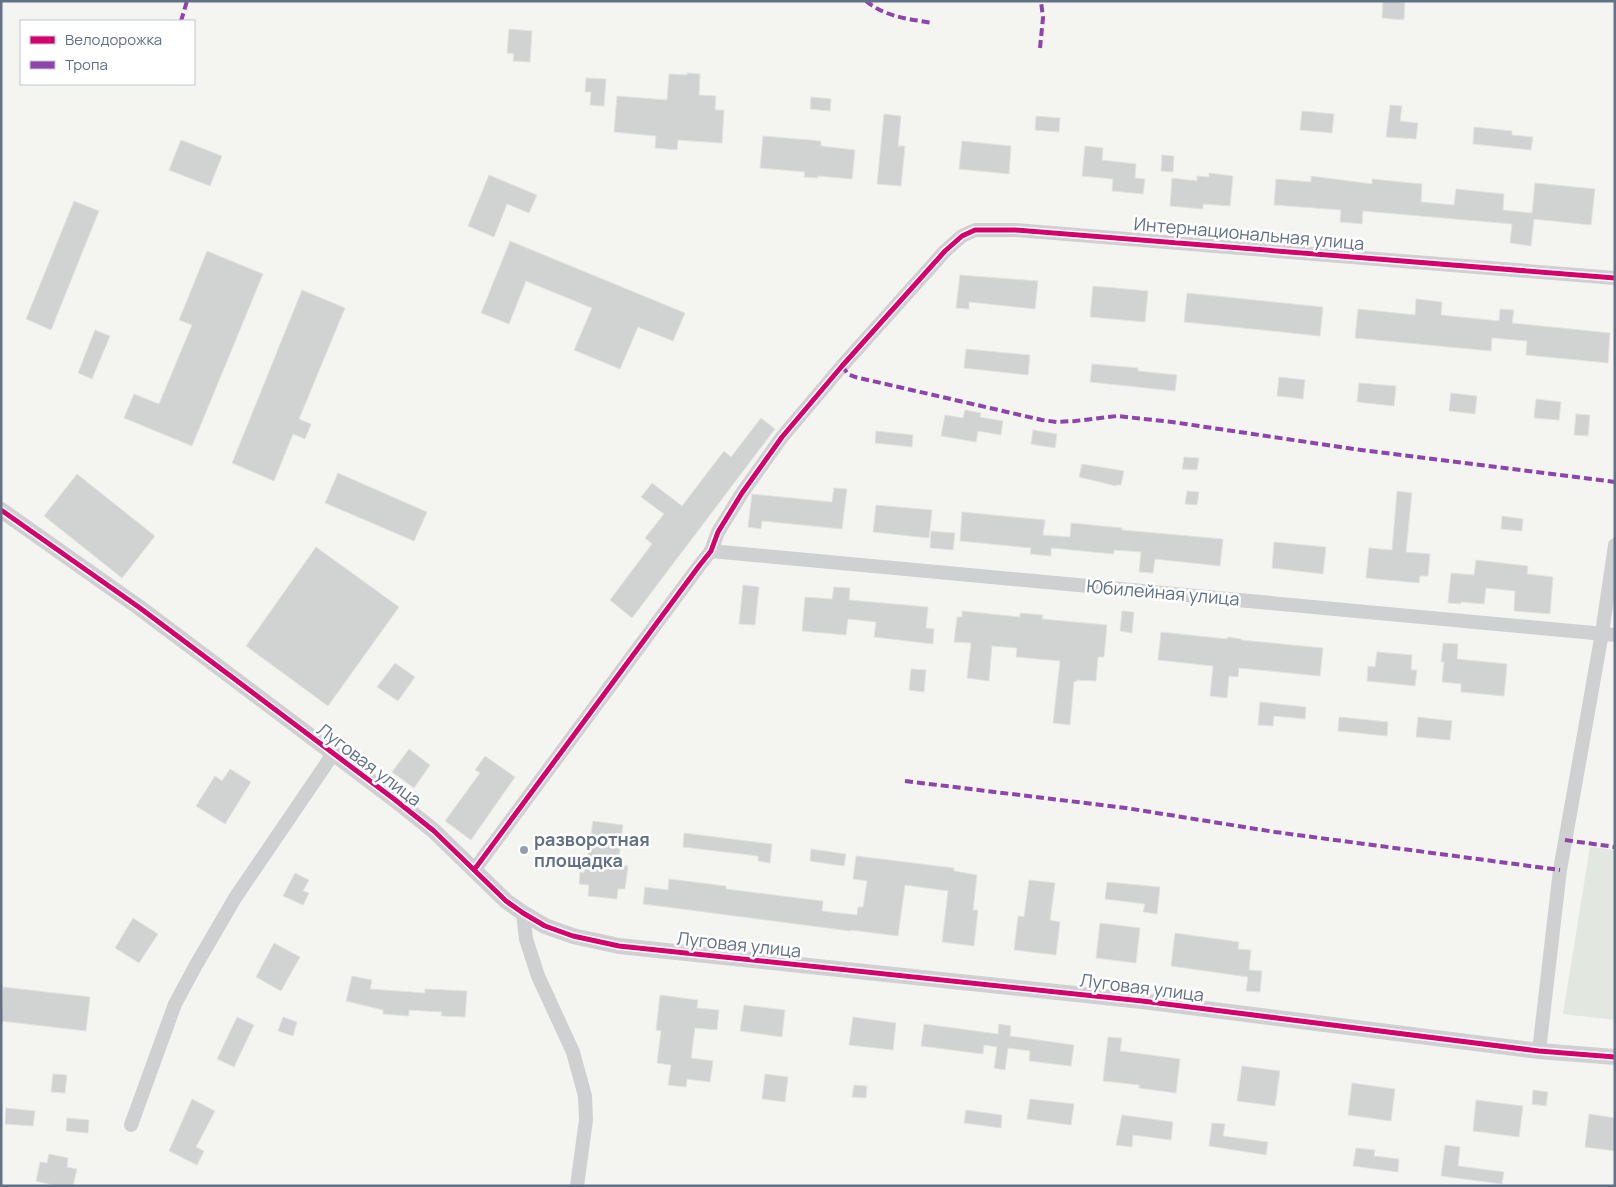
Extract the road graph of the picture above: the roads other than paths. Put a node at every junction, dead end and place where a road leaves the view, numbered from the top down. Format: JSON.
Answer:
{"nodes":[{"id":1,"x":1615,"y":278,"type":"edge"},
{"id":2,"x":1,"y":510,"type":"edge"},
{"id":3,"x":1615,"y":545,"type":"edge"},
{"id":4,"x":711,"y":551,"type":"junction"},
{"id":5,"x":1608,"y":634,"type":"edge"},
{"id":6,"x":332,"y":754,"type":"junction"},
{"id":7,"x":474,"y":870,"type":"junction"},
{"id":8,"x":522,"y":913,"type":"junction"},
{"id":9,"x":1539,"y":1051,"type":"junction"},
{"id":10,"x":1615,"y":1057,"type":"edge"},
{"id":11,"x":131,"y":1125,"type":"dead end"},
{"id":12,"x":577,"y":1186,"type":"edge"}],
"edges":[{"from":1,"to":4,"type":"street","name":"Интернациональная улица"},
{"from":2,"to":6,"type":"street","name":"Луговая улица"},
{"from":3,"to":5,"type":"street"},
{"from":4,"to":5,"type":"street","name":"Юбилейная улица"},
{"from":4,"to":7,"type":"street","name":"Интернациональная улица"},
{"from":5,"to":9,"type":"street"},
{"from":6,"to":7,"type":"street","name":"Луговая улица"},
{"from":6,"to":11,"type":"street"},
{"from":7,"to":8,"type":"street","name":"Луговая улица"},
{"from":8,"to":9,"type":"street","name":"Луговая улица"},
{"from":8,"to":12,"type":"street"},
{"from":9,"to":10,"type":"street","name":"Луговая улица"}]}
